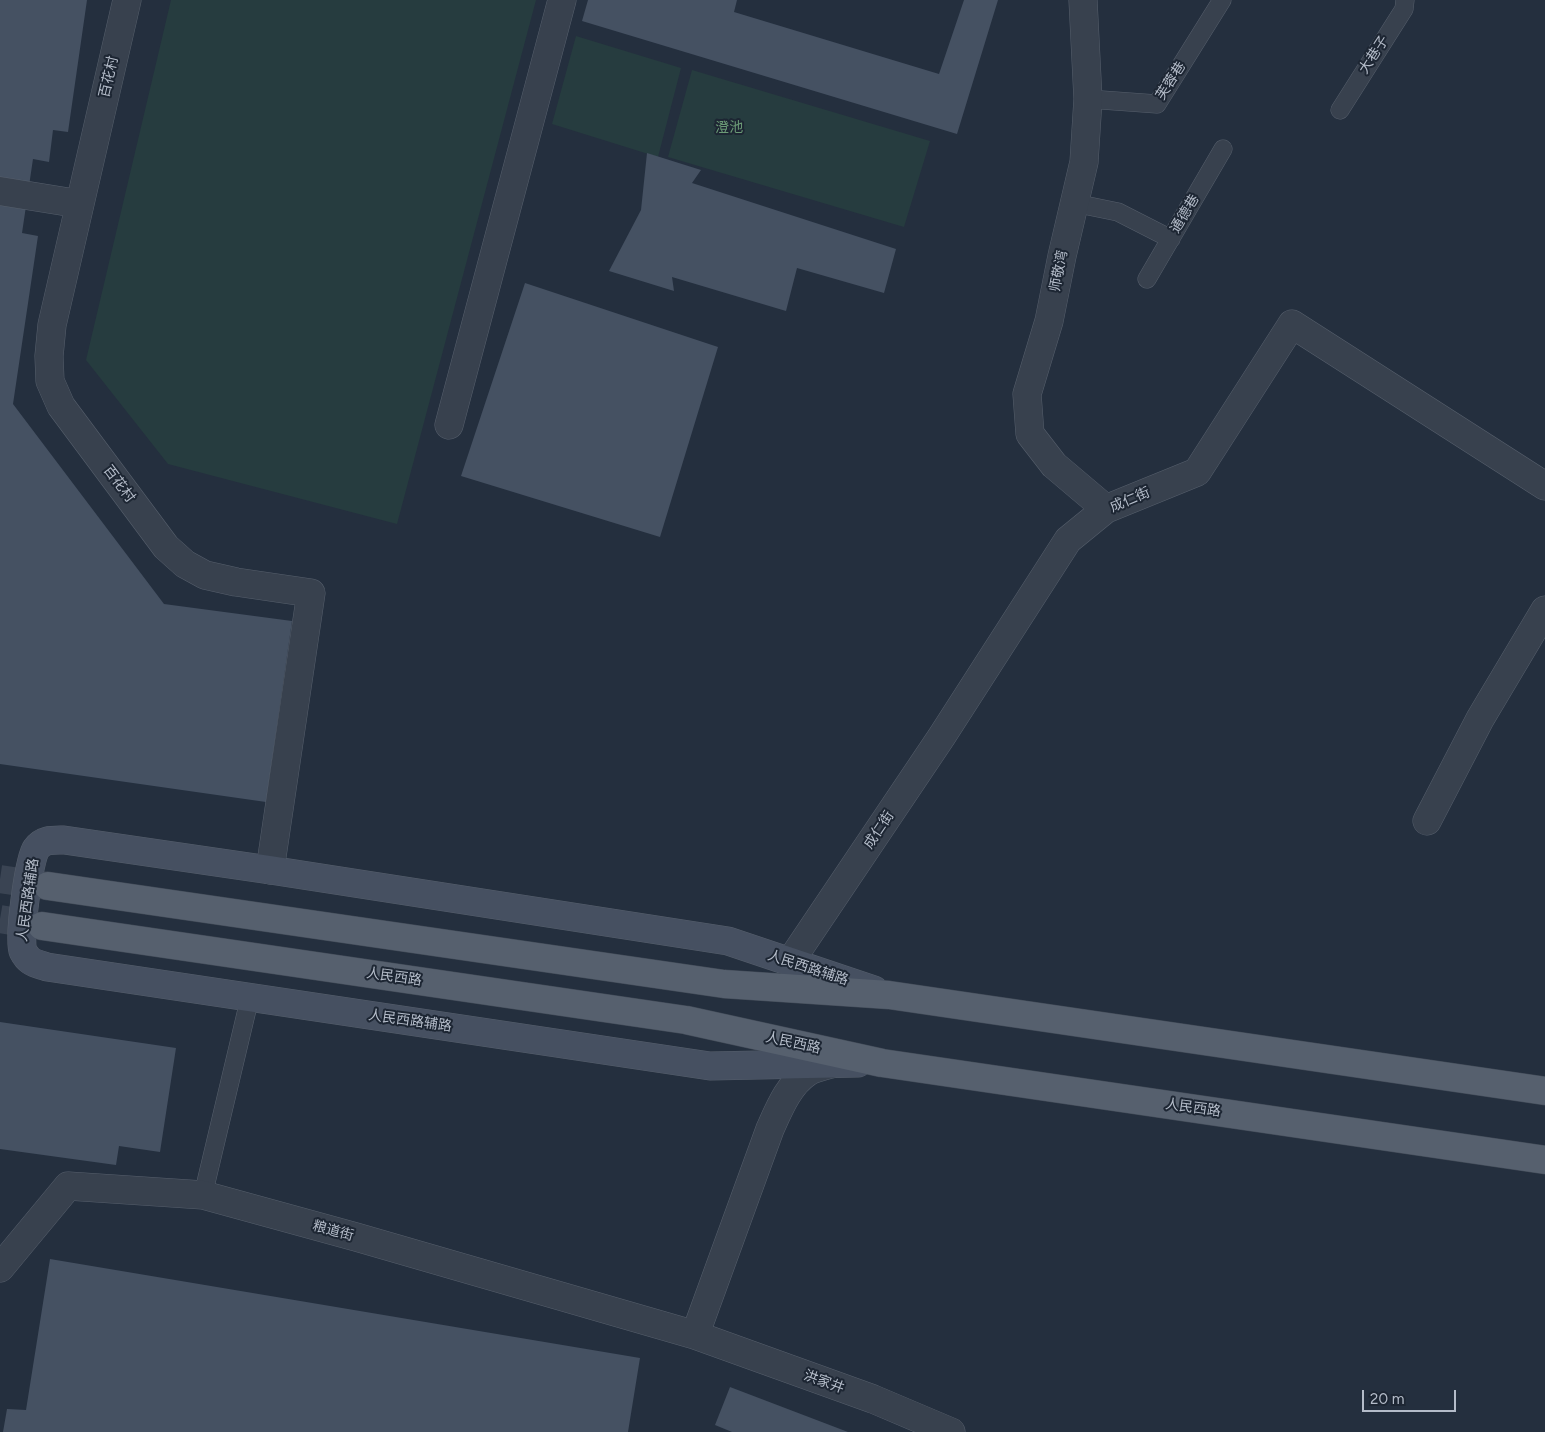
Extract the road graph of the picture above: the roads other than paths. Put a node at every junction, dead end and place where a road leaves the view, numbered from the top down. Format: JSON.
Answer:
{"nodes":[{"id":1,"x":126,"y":0,"type":"edge"},
{"id":2,"x":562,"y":0,"type":"edge"},
{"id":3,"x":1083,"y":0,"type":"edge"},
{"id":4,"x":1222,"y":0,"type":"edge"},
{"id":5,"x":1405,"y":0,"type":"edge"},
{"id":6,"x":1088,"y":98,"type":"junction"},
{"id":7,"x":1340,"y":110,"type":"dead end"},
{"id":8,"x":1223,"y":149,"type":"dead end"},
{"id":9,"x":0,"y":191,"type":"edge"},
{"id":10,"x":1074,"y":203,"type":"junction"},
{"id":11,"x":80,"y":204,"type":"junction"},
{"id":12,"x":1170,"y":238,"type":"junction"},
{"id":13,"x":1147,"y":279,"type":"dead end"},
{"id":14,"x":449,"y":425,"type":"dead end"},
{"id":15,"x":1545,"y":486,"type":"edge"},
{"id":16,"x":1106,"y":509,"type":"junction"},
{"id":17,"x":1545,"y":610,"type":"edge"},
{"id":18,"x":1427,"y":821,"type":"dead end"},
{"id":19,"x":270,"y":870,"type":"junction"},
{"id":20,"x":48,"y":886,"type":"tunnel mouth"},
{"id":21,"x":42,"y":926,"type":"tunnel mouth"},
{"id":22,"x":790,"y":962,"type":"junction"},
{"id":23,"x":889,"y":995,"type":"junction"},
{"id":24,"x":250,"y":998,"type":"junction"},
{"id":25,"x":882,"y":1063,"type":"junction"},
{"id":26,"x":831,"y":1064,"type":"junction"},
{"id":27,"x":1545,"y":1091,"type":"edge"},
{"id":28,"x":1545,"y":1160,"type":"edge"},
{"id":29,"x":203,"y":1195,"type":"junction"},
{"id":30,"x":0,"y":1268,"type":"edge"},
{"id":31,"x":695,"y":1336,"type":"junction"},
{"id":32,"x":937,"y":1429,"type":"edge"}],
"edges":[{"from":1,"to":11,"type":"street","name":"百花村"},
{"from":2,"to":14,"type":"street"},
{"from":3,"to":6,"type":"street","name":"师敬湾"},
{"from":4,"to":6,"type":"lane","name":"芙蓉巷"},
{"from":5,"to":7,"type":"lane","name":"大巷子"},
{"from":6,"to":10,"type":"street","name":"师敬湾"},
{"from":8,"to":12,"type":"lane","name":"通德巷"},
{"from":9,"to":11,"type":"street"},
{"from":10,"to":12,"type":"lane"},
{"from":10,"to":16,"type":"street","name":"师敬湾"},
{"from":11,"to":19,"type":"street","name":"百花村"},
{"from":12,"to":13,"type":"lane","name":"通德巷"},
{"from":15,"to":16,"type":"street","name":"成仁街"},
{"from":16,"to":22,"type":"street","name":"成仁街"},
{"from":17,"to":18,"type":"street"},
{"from":19,"to":22,"type":"street","name":"人民西路辅路"},
{"from":19,"to":24,"type":"street","name":"人民西路辅路"},
{"from":20,"to":23,"type":"main road"},
{"from":21,"to":25,"type":"main road","name":"人民西路"},
{"from":22,"to":23,"type":"street","name":"人民西路辅路"},
{"from":23,"to":27,"type":"main road"},
{"from":24,"to":26,"type":"street","name":"人民西路辅路"},
{"from":24,"to":29,"type":"lane"},
{"from":25,"to":26,"type":"street","name":"人民西路辅路"},
{"from":25,"to":28,"type":"main road","name":"人民西路"},
{"from":26,"to":31,"type":"street"},
{"from":29,"to":30,"type":"street","name":"粮道街"},
{"from":29,"to":31,"type":"street","name":"粮道街"},
{"from":31,"to":32,"type":"street","name":"洪家井"}]}
